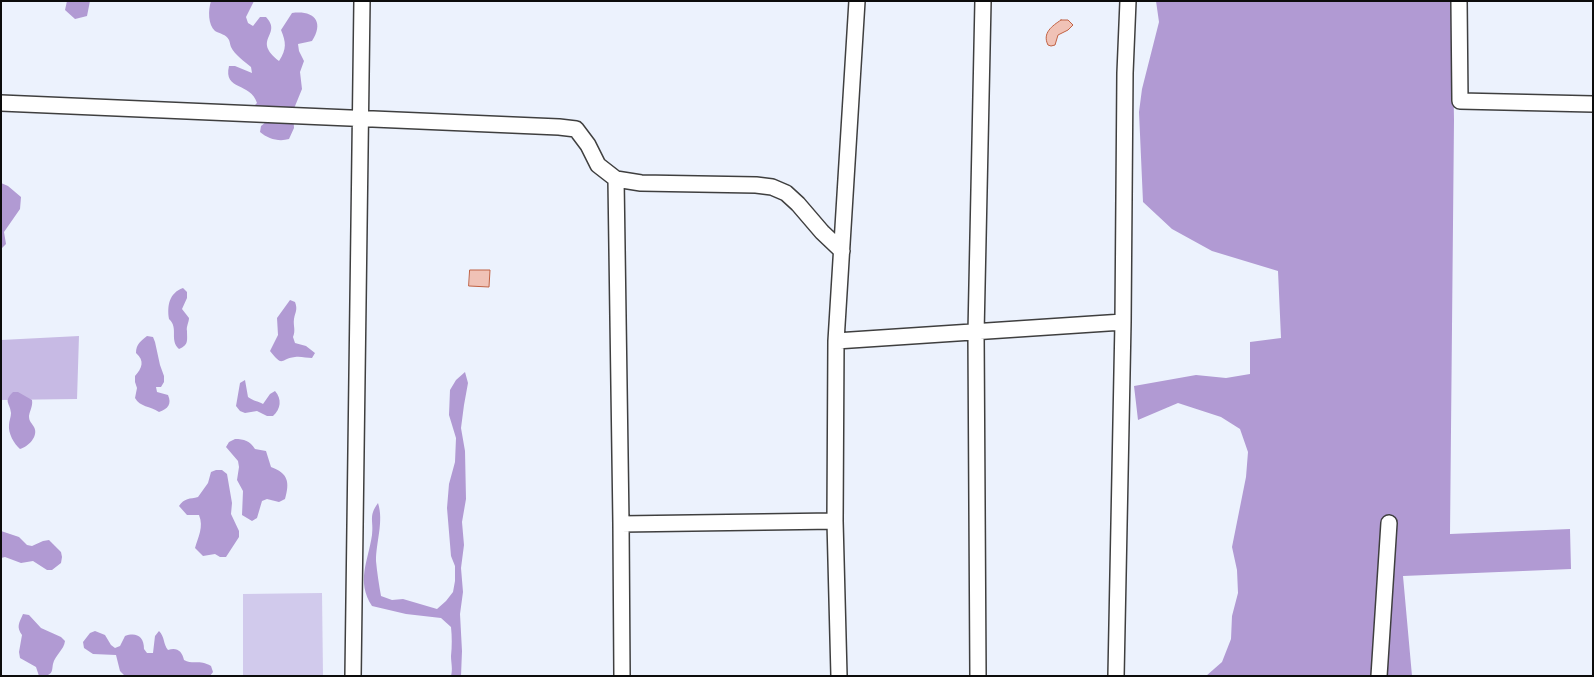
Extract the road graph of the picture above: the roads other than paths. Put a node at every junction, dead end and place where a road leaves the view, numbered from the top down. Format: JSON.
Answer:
{"nodes":[{"id":1,"x":362,"y":1,"type":"edge"},
{"id":2,"x":857,"y":1,"type":"edge"},
{"id":3,"x":983,"y":1,"type":"edge"},
{"id":4,"x":1128,"y":1,"type":"edge"},
{"id":5,"x":1459,"y":1,"type":"edge"},
{"id":6,"x":1,"y":103,"type":"edge"},
{"id":7,"x":1593,"y":104,"type":"edge"},
{"id":8,"x":360,"y":118,"type":"junction"},
{"id":9,"x":616,"y":179,"type":"junction"},
{"id":10,"x":842,"y":252,"type":"junction"},
{"id":11,"x":1123,"y":322,"type":"junction"},
{"id":12,"x":976,"y":333,"type":"junction"},
{"id":13,"x":836,"y":341,"type":"junction"},
{"id":14,"x":835,"y":521,"type":"junction"},
{"id":15,"x":1389,"y":523,"type":"dead end"},
{"id":16,"x":621,"y":524,"type":"junction"},
{"id":17,"x":353,"y":676,"type":"edge"},
{"id":18,"x":622,"y":676,"type":"edge"},
{"id":19,"x":839,"y":676,"type":"edge"},
{"id":20,"x":978,"y":676,"type":"edge"},
{"id":21,"x":1116,"y":676,"type":"edge"},
{"id":22,"x":1379,"y":676,"type":"edge"}],
"edges":[{"from":1,"to":8,"type":"street"},
{"from":2,"to":10,"type":"street"},
{"from":3,"to":12,"type":"street"},
{"from":4,"to":11,"type":"street"},
{"from":5,"to":7,"type":"street"},
{"from":6,"to":8,"type":"street"},
{"from":8,"to":9,"type":"street"},
{"from":8,"to":17,"type":"street"},
{"from":9,"to":10,"type":"street"},
{"from":9,"to":16,"type":"street"},
{"from":10,"to":13,"type":"street"},
{"from":11,"to":12,"type":"street"},
{"from":11,"to":21,"type":"street"},
{"from":12,"to":13,"type":"street"},
{"from":12,"to":20,"type":"street"},
{"from":13,"to":14,"type":"street"},
{"from":14,"to":16,"type":"street"},
{"from":14,"to":19,"type":"street"},
{"from":15,"to":22,"type":"street"},
{"from":16,"to":18,"type":"street"}]}
